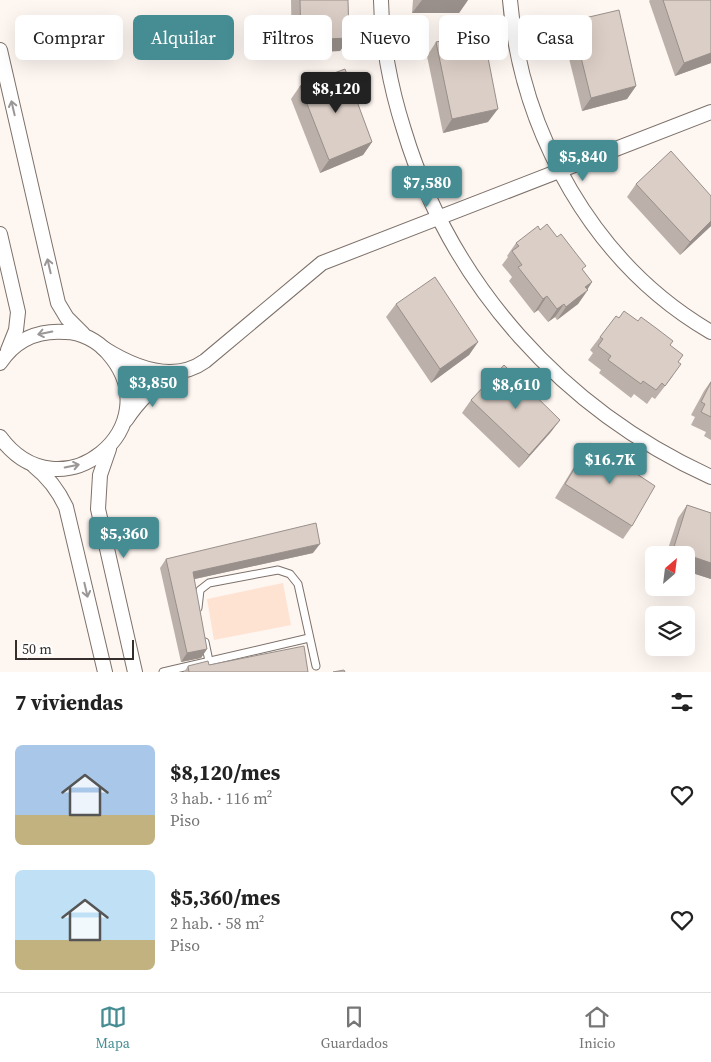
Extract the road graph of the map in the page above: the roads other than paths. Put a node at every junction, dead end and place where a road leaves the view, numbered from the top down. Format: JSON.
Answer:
{"nodes":[{"id":1,"x":382,"y":0,"type":"edge"},
{"id":2,"x":510,"y":0,"type":"edge"},
{"id":3,"x":0,"y":50,"type":"edge"},
{"id":4,"x":711,"y":112,"type":"edge"},
{"id":5,"x":559,"y":171,"type":"junction"},
{"id":6,"x":439,"y":219,"type":"junction"},
{"id":7,"x":0,"y":234,"type":"edge"},
{"id":8,"x":711,"y":332,"type":"edge"},
{"id":9,"x":88,"y":337,"type":"junction"},
{"id":10,"x":103,"y":348,"type":"junction"},
{"id":11,"x":3,"y":358,"type":"edge"},
{"id":12,"x":175,"y":372,"type":"junction"},
{"id":13,"x":0,"y":437,"type":"edge"},
{"id":14,"x":115,"y":439,"type":"junction"},
{"id":15,"x":20,"y":458,"type":"junction"},
{"id":16,"x":711,"y":477,"type":"edge"},
{"id":17,"x":199,"y":614,"type":"edge"},
{"id":18,"x":203,"y":633,"type":"edge"},
{"id":19,"x":309,"y":638,"type":"junction"},
{"id":20,"x":209,"y":661,"type":"junction"},
{"id":21,"x":316,"y":666,"type":"dead end"},
{"id":22,"x":104,"y":672,"type":"edge"},
{"id":23,"x":135,"y":672,"type":"edge"},
{"id":24,"x":163,"y":672,"type":"edge"}],
"edges":[{"from":1,"to":6,"type":"street"},
{"from":2,"to":5,"type":"street"},
{"from":9,"to":3,"type":"street","one_way":true},
{"from":4,"to":5,"type":"street"},
{"from":5,"to":6,"type":"street"},
{"from":5,"to":8,"type":"street"},
{"from":6,"to":12,"type":"street"},
{"from":6,"to":16,"type":"street"},
{"from":7,"to":11,"type":"street"},
{"from":9,"to":10,"type":"street"},
{"from":9,"to":11,"type":"street","one_way":true},
{"from":10,"to":12,"type":"street"},
{"from":10,"to":14,"type":"street"},
{"from":12,"to":14,"type":"street"},
{"from":13,"to":15,"type":"street"},
{"from":15,"to":14,"type":"street","one_way":true},
{"from":14,"to":23,"type":"street"},
{"from":15,"to":22,"type":"street","one_way":true},
{"from":17,"to":19,"type":"lane"},
{"from":18,"to":20,"type":"lane"},
{"from":19,"to":20,"type":"lane"},
{"from":19,"to":21,"type":"lane"},
{"from":20,"to":24,"type":"lane"}]}
